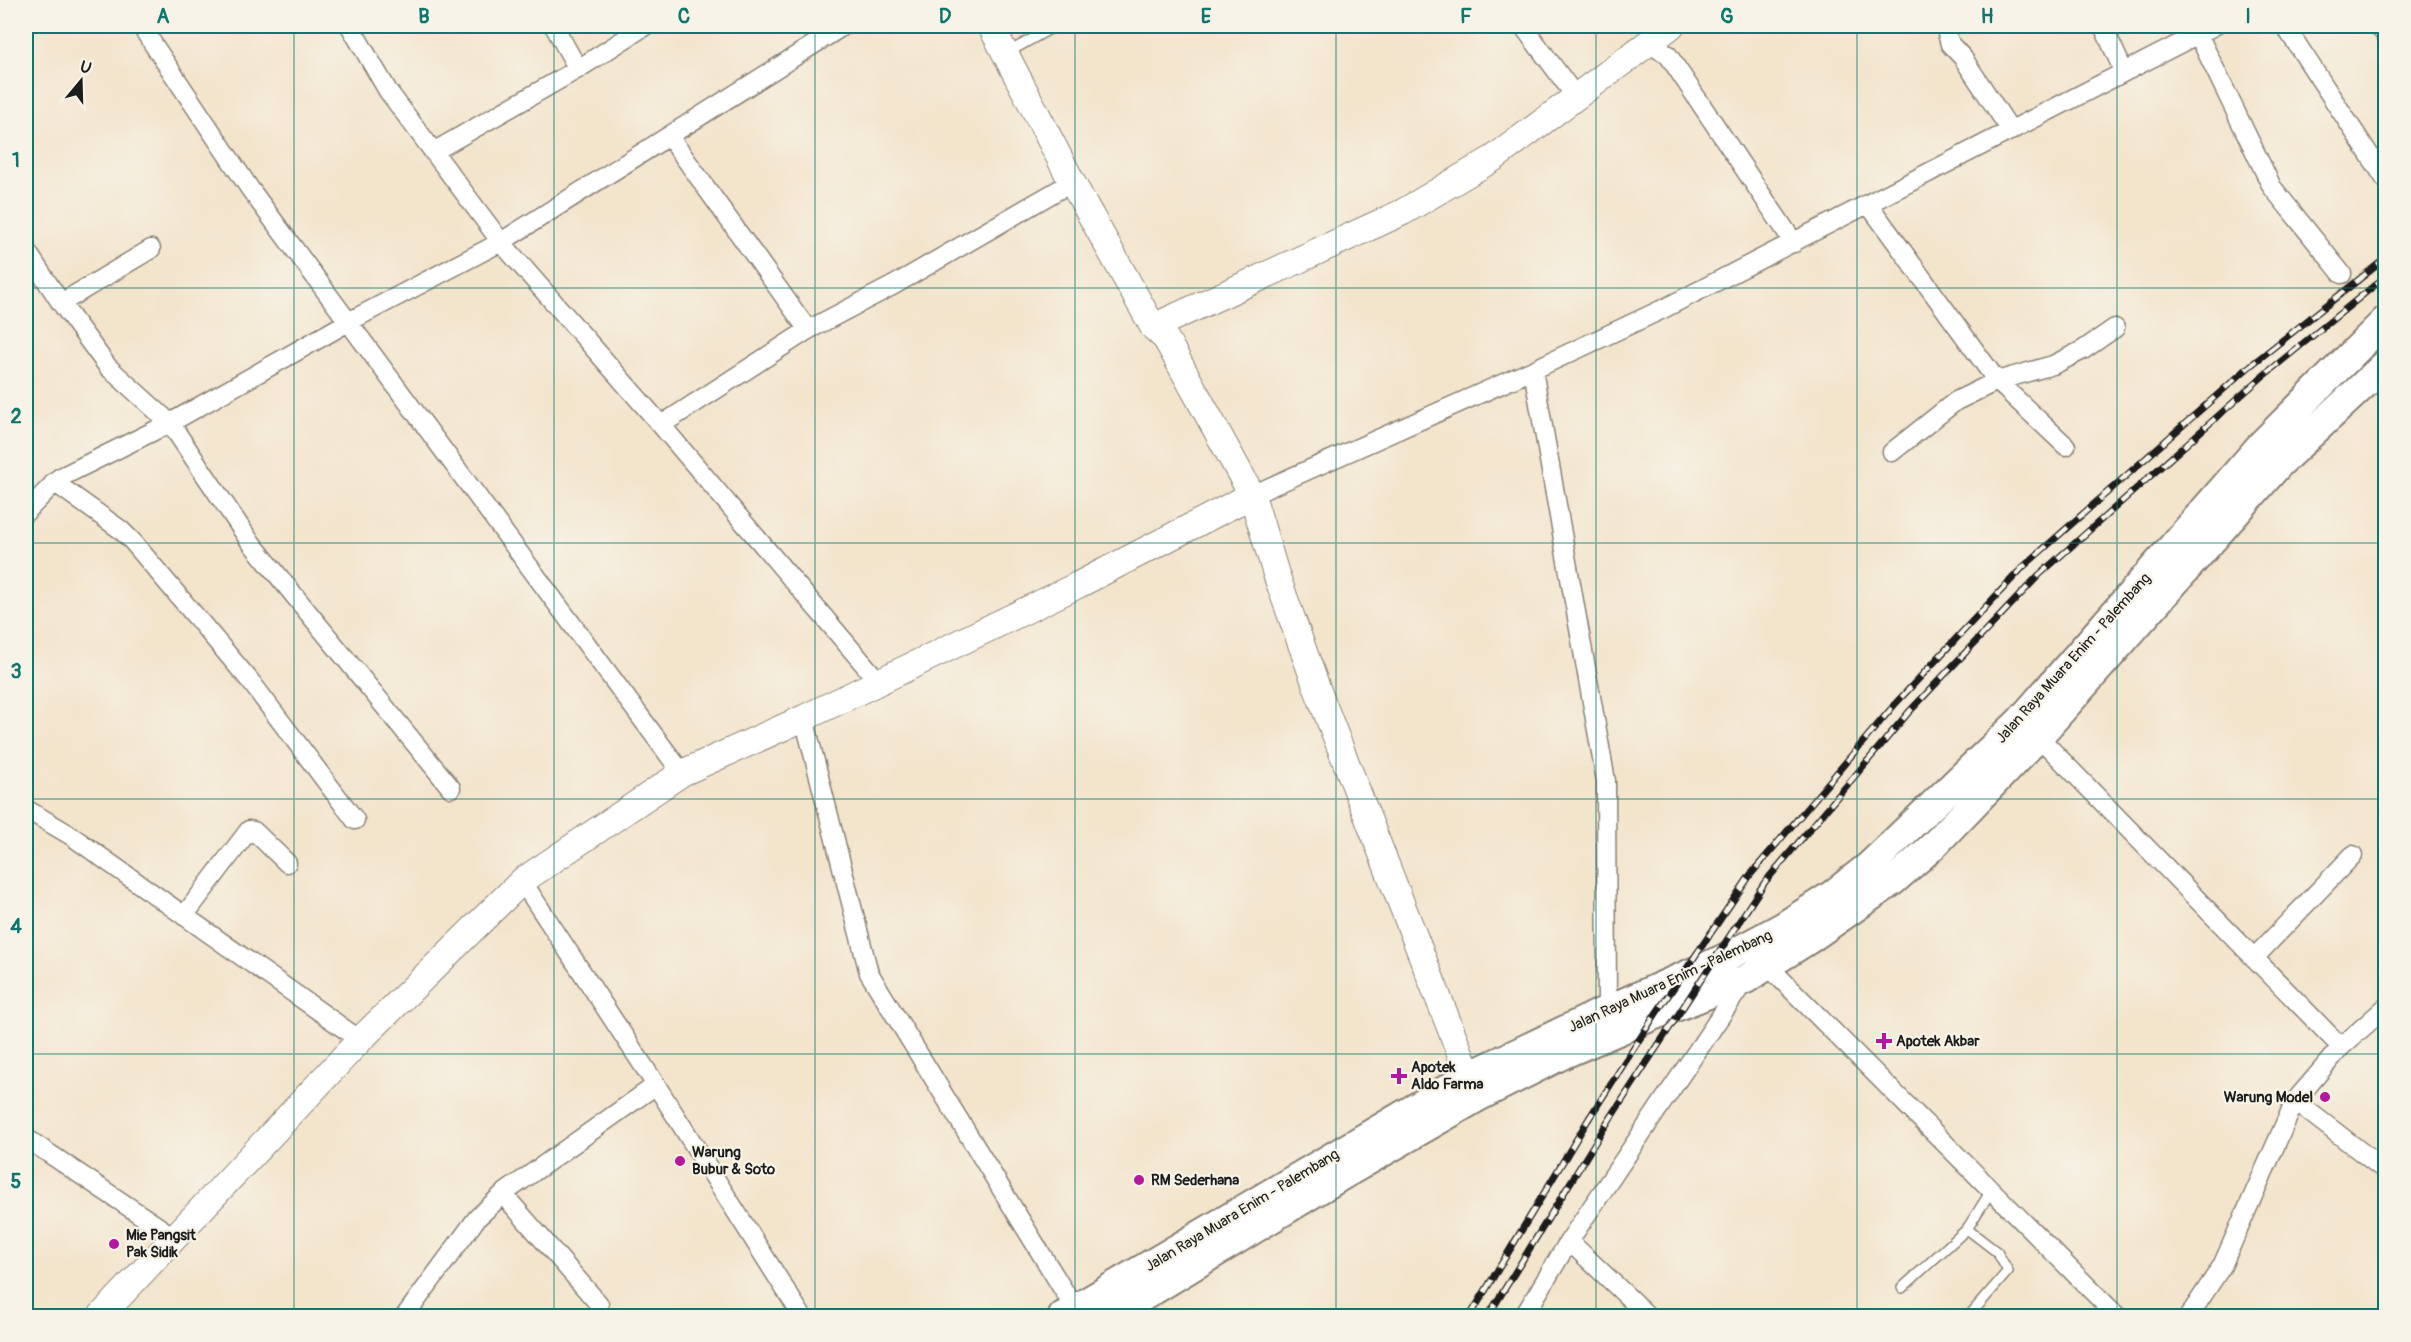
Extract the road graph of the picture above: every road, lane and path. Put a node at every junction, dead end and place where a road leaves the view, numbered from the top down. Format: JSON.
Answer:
{"nodes":[{"id":1,"x":141,"y":26,"type":"edge"},
{"id":2,"x":350,"y":26,"type":"edge"},
{"id":3,"x":554,"y":26,"type":"edge"},
{"id":4,"x":645,"y":26,"type":"edge"},
{"id":5,"x":843,"y":26,"type":"edge"},
{"id":6,"x":991,"y":26,"type":"edge"},
{"id":7,"x":1055,"y":26,"type":"edge"},
{"id":8,"x":1523,"y":26,"type":"edge"},
{"id":9,"x":1671,"y":26,"type":"edge"},
{"id":10,"x":1945,"y":26,"type":"edge"},
{"id":11,"x":2103,"y":26,"type":"edge"},
{"id":12,"x":2285,"y":26,"type":"edge"},
{"id":13,"x":2378,"y":26,"type":"edge"},
{"id":14,"x":2206,"y":30,"type":"edge"},
{"id":15,"x":2385,"y":36,"type":"edge"},
{"id":16,"x":1648,"y":43,"type":"junction"},
{"id":17,"x":1005,"y":54,"type":"junction"},
{"id":18,"x":578,"y":69,"type":"junction"},
{"id":19,"x":2124,"y":72,"type":"junction"},
{"id":20,"x":1576,"y":97,"type":"junction"},
{"id":21,"x":2011,"y":131,"type":"junction"},
{"id":22,"x":669,"y":136,"type":"junction"},
{"id":23,"x":434,"y":152,"type":"junction"},
{"id":24,"x":2385,"y":180,"type":"edge"},
{"id":25,"x":1072,"y":182,"type":"junction"},
{"id":26,"x":1869,"y":205,"type":"junction"},
{"id":27,"x":501,"y":242,"type":"junction"},
{"id":28,"x":1794,"y":243,"type":"junction"},
{"id":29,"x":151,"y":249,"type":"dead end"},
{"id":30,"x":26,"y":250,"type":"edge"},
{"id":31,"x":2342,"y":274,"type":"dead end"},
{"id":32,"x":61,"y":303,"type":"junction"},
{"id":33,"x":350,"y":321,"type":"junction"},
{"id":34,"x":1153,"y":327,"type":"junction"},
{"id":35,"x":2383,"y":327,"type":"edge"},
{"id":36,"x":2115,"y":328,"type":"dead end"},
{"id":37,"x":808,"y":330,"type":"junction"},
{"id":38,"x":2385,"y":364,"type":"edge"},
{"id":39,"x":1533,"y":370,"type":"junction"},
{"id":40,"x":1997,"y":381,"type":"junction"},
{"id":41,"x":170,"y":423,"type":"junction"},
{"id":42,"x":662,"y":425,"type":"junction"},
{"id":43,"x":2066,"y":446,"type":"dead end"},
{"id":44,"x":1892,"y":452,"type":"dead end"},
{"id":45,"x":54,"y":482,"type":"junction"},
{"id":46,"x":1252,"y":495,"type":"junction"},
{"id":47,"x":26,"y":512,"type":"edge"},
{"id":48,"x":879,"y":682,"type":"junction"},
{"id":49,"x":804,"y":718,"type":"junction"},
{"id":50,"x":2030,"y":728,"type":"junction"},
{"id":51,"x":682,"y":773,"type":"junction"},
{"id":52,"x":451,"y":788,"type":"dead end"},
{"id":53,"x":26,"y":809,"type":"edge"},
{"id":54,"x":355,"y":820,"type":"dead end"},
{"id":55,"x":2353,"y":855,"type":"dead end"},
{"id":56,"x":287,"y":863,"type":"dead end"},
{"id":57,"x":522,"y":881,"type":"junction"},
{"id":58,"x":184,"y":916,"type":"junction"},
{"id":59,"x":2254,"y":958,"type":"junction"},
{"id":60,"x":1757,"y":973,"type":"junction"},
{"id":61,"x":2385,"y":1007,"type":"edge"},
{"id":62,"x":1607,"y":1010,"type":"junction"},
{"id":63,"x":360,"y":1040,"type":"junction"},
{"id":64,"x":2341,"y":1047,"type":"junction"},
{"id":65,"x":1469,"y":1076,"type":"junction"},
{"id":66,"x":656,"y":1085,"type":"junction"},
{"id":67,"x":2295,"y":1101,"type":"junction"},
{"id":68,"x":26,"y":1138,"type":"edge"},
{"id":69,"x":2385,"y":1171,"type":"edge"},
{"id":70,"x":1991,"y":1191,"type":"junction"},
{"id":71,"x":503,"y":1194,"type":"junction"},
{"id":72,"x":1967,"y":1229,"type":"junction"},
{"id":73,"x":175,"y":1238,"type":"junction"},
{"id":74,"x":1569,"y":1241,"type":"junction"},
{"id":75,"x":1902,"y":1288,"type":"dead end"},
{"id":76,"x":599,"y":1304,"type":"dead end"},
{"id":77,"x":1069,"y":1313,"type":"edge"},
{"id":78,"x":101,"y":1317,"type":"edge"},
{"id":79,"x":405,"y":1317,"type":"edge"},
{"id":80,"x":802,"y":1317,"type":"edge"},
{"id":81,"x":1111,"y":1317,"type":"edge"},
{"id":82,"x":1524,"y":1317,"type":"edge"},
{"id":83,"x":1648,"y":1317,"type":"edge"},
{"id":84,"x":1969,"y":1317,"type":"edge"},
{"id":85,"x":2117,"y":1317,"type":"edge"},
{"id":86,"x":2189,"y":1317,"type":"edge"}],
"edges":[{"from":1,"to":33,"type":"street"},
{"from":2,"to":23,"type":"street"},
{"from":3,"to":18,"type":"street"},
{"from":4,"to":18,"type":"street"},
{"from":5,"to":22,"type":"street"},
{"from":6,"to":17,"type":"street"},
{"from":7,"to":17,"type":"lane"},
{"from":8,"to":20,"type":"street"},
{"from":9,"to":16,"type":"street"},
{"from":10,"to":21,"type":"street"},
{"from":11,"to":19,"type":"street"},
{"from":12,"to":24,"type":"street"},
{"from":13,"to":15,"type":"street"},
{"from":14,"to":19,"type":"street"},
{"from":14,"to":31,"type":"street"},
{"from":16,"to":20,"type":"street"},
{"from":16,"to":28,"type":"street"},
{"from":17,"to":25,"type":"street"},
{"from":18,"to":23,"type":"street"},
{"from":19,"to":21,"type":"street"},
{"from":20,"to":34,"type":"street"},
{"from":21,"to":26,"type":"street"},
{"from":22,"to":27,"type":"street"},
{"from":22,"to":37,"type":"street"},
{"from":23,"to":27,"type":"street"},
{"from":25,"to":34,"type":"street"},
{"from":25,"to":37,"type":"street"},
{"from":26,"to":28,"type":"street"},
{"from":26,"to":40,"type":"street"},
{"from":27,"to":33,"type":"street"},
{"from":27,"to":42,"type":"street"},
{"from":28,"to":39,"type":"street"},
{"from":29,"to":32,"type":"street"},
{"from":30,"to":32,"type":"street"},
{"from":32,"to":41,"type":"street"},
{"from":33,"to":41,"type":"street"},
{"from":33,"to":51,"type":"street"},
{"from":34,"to":46,"type":"street"},
{"from":35,"to":50,"type":"main road","name":"Jalan Raya Muara Enim - Palembang"},
{"from":36,"to":40,"type":"street"},
{"from":37,"to":42,"type":"street"},
{"from":38,"to":50,"type":"main road","name":"Jalan Raya Muara Enim - Palembang"},
{"from":39,"to":46,"type":"street"},
{"from":39,"to":62,"type":"street"},
{"from":40,"to":43,"type":"street"},
{"from":40,"to":44,"type":"street"},
{"from":41,"to":45,"type":"street"},
{"from":41,"to":52,"type":"street"},
{"from":42,"to":48,"type":"street"},
{"from":45,"to":47,"type":"street"},
{"from":45,"to":54,"type":"street"},
{"from":46,"to":48,"type":"street"},
{"from":46,"to":65,"type":"street"},
{"from":48,"to":49,"type":"street"},
{"from":49,"to":51,"type":"street"},
{"from":49,"to":77,"type":"street"},
{"from":50,"to":59,"type":"street"},
{"from":50,"to":60,"type":"main road","name":"Jalan Raya Muara Enim - Palembang"},
{"from":50,"to":62,"type":"main road","name":"Jalan Raya Muara Enim - Palembang"},
{"from":51,"to":57,"type":"street"},
{"from":53,"to":58,"type":"street"},
{"from":55,"to":59,"type":"street"},
{"from":56,"to":58,"type":"street"},
{"from":57,"to":63,"type":"street"},
{"from":57,"to":66,"type":"street"},
{"from":58,"to":63,"type":"street"},
{"from":59,"to":64,"type":"street"},
{"from":60,"to":70,"type":"street"},
{"from":60,"to":74,"type":"street"},
{"from":60,"to":81,"type":"main road","name":"Jalan Raya Muara Enim - Palembang"},
{"from":61,"to":64,"type":"street"},
{"from":62,"to":65,"type":"main road","name":"Jalan Raya Muara Enim - Palembang"},
{"from":63,"to":73,"type":"street"},
{"from":64,"to":67,"type":"street"},
{"from":65,"to":77,"type":"main road","name":"Jalan Raya Muara Enim - Palembang"},
{"from":66,"to":71,"type":"street"},
{"from":66,"to":80,"type":"street"},
{"from":67,"to":69,"type":"street"},
{"from":67,"to":86,"type":"street"},
{"from":68,"to":73,"type":"street"},
{"from":70,"to":72,"type":"lane"},
{"from":70,"to":85,"type":"street"},
{"from":71,"to":76,"type":"street"},
{"from":71,"to":79,"type":"street"},
{"from":72,"to":75,"type":"lane"},
{"from":72,"to":84,"type":"lane"},
{"from":73,"to":78,"type":"street"},
{"from":74,"to":82,"type":"street"},
{"from":74,"to":83,"type":"street"}]}
